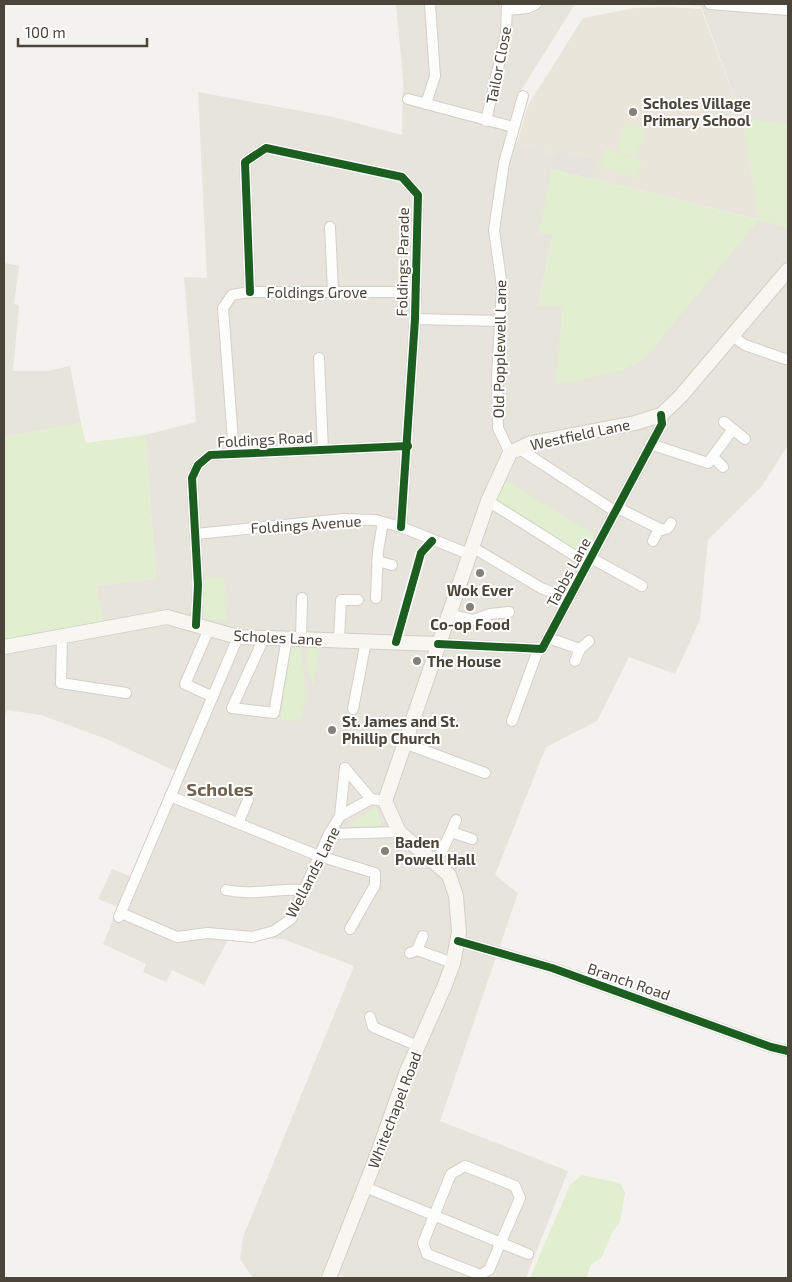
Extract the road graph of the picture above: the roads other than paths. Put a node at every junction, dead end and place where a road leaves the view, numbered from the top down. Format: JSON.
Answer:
{"nodes":[{"id":1,"x":430,"y":4,"type":"edge"},
{"id":2,"x":536,"y":4,"type":"edge"},
{"id":3,"x":710,"y":4,"type":"edge"},
{"id":4,"x":507,"y":7,"type":"edge"},
{"id":5,"x":788,"y":10,"type":"edge"},
{"id":6,"x":523,"y":96,"type":"dead end"},
{"id":7,"x":408,"y":99,"type":"dead end"},
{"id":8,"x":426,"y":104,"type":"junction"},
{"id":9,"x":486,"y":121,"type":"junction"},
{"id":10,"x":513,"y":127,"type":"junction"},
{"id":11,"x":330,"y":227,"type":"dead end"},
{"id":12,"x":788,"y":270,"type":"edge"},
{"id":13,"x":250,"y":292,"type":"junction"},
{"id":14,"x":333,"y":292,"type":"junction"},
{"id":15,"x":416,"y":292,"type":"junction"},
{"id":16,"x":415,"y":319,"type":"junction"},
{"id":17,"x":501,"y":321,"type":"junction"},
{"id":18,"x":732,"y":336,"type":"junction"},
{"id":19,"x":319,"y":358,"type":"dead end"},
{"id":20,"x":785,"y":359,"type":"dead end"},
{"id":21,"x":661,"y":415,"type":"junction"},
{"id":22,"x":745,"y":438,"type":"dead end"},
{"id":23,"x":650,"y":444,"type":"junction"},
{"id":24,"x":408,"y":446,"type":"junction"},
{"id":25,"x":323,"y":450,"type":"junction"},
{"id":26,"x":514,"y":450,"type":"junction"},
{"id":27,"x":234,"y":454,"type":"junction"},
{"id":28,"x":713,"y":456,"type":"junction"},
{"id":29,"x":723,"y":467,"type":"dead end"},
{"id":30,"x":488,"y":501,"type":"junction"},
{"id":31,"x":617,"y":510,"type":"junction"},
{"id":32,"x":383,"y":522,"type":"junction"},
{"id":33,"x":671,"y":523,"type":"dead end"},
{"id":34,"x":401,"y":527,"type":"junction"},
{"id":35,"x":661,"y":530,"type":"junction"},
{"id":36,"x":196,"y":534,"type":"junction"},
{"id":37,"x":653,"y":541,"type":"dead end"},
{"id":38,"x":471,"y":551,"type":"junction"},
{"id":39,"x":377,"y":561,"type":"junction"},
{"id":40,"x":590,"y":561,"type":"junction"},
{"id":41,"x":392,"y":566,"type":"dead end"},
{"id":42,"x":642,"y":586,"type":"dead end"},
{"id":43,"x":302,"y":598,"type":"dead end"},
{"id":44,"x":376,"y":598,"type":"dead end"},
{"id":45,"x":358,"y":600,"type":"dead end"},
{"id":46,"x":568,"y":600,"type":"junction"},
{"id":47,"x":508,"y":612,"type":"dead end"},
{"id":48,"x":448,"y":614,"type":"junction"},
{"id":49,"x":202,"y":627,"type":"junction"},
{"id":50,"x":62,"y":637,"type":"junction"},
{"id":51,"x":238,"y":637,"type":"junction"},
{"id":52,"x":264,"y":638,"type":"junction"},
{"id":53,"x":287,"y":638,"type":"junction"},
{"id":54,"x":548,"y":638,"type":"junction"},
{"id":55,"x":301,"y":639,"type":"junction"},
{"id":56,"x":339,"y":640,"type":"junction"},
{"id":57,"x":366,"y":641,"type":"junction"},
{"id":58,"x":589,"y":641,"type":"dead end"},
{"id":59,"x":438,"y":644,"type":"junction"},
{"id":60,"x":4,"y":647,"type":"edge"},
{"id":61,"x":580,"y":649,"type":"junction"},
{"id":62,"x":538,"y":650,"type":"junction"},
{"id":63,"x":575,"y":661,"type":"dead end"},
{"id":64,"x":126,"y":693,"type":"dead end"},
{"id":65,"x":213,"y":697,"type":"junction"},
{"id":66,"x":353,"y":709,"type":"dead end"},
{"id":67,"x":512,"y":721,"type":"dead end"},
{"id":68,"x":404,"y":743,"type":"junction"},
{"id":69,"x":485,"y":773,"type":"dead end"},
{"id":70,"x":170,"y":796,"type":"junction"},
{"id":71,"x":248,"y":800,"type":"dead end"},
{"id":72,"x":378,"y":800,"type":"junction"},
{"id":73,"x":340,"y":816,"type":"junction"},
{"id":74,"x":456,"y":820,"type":"dead end"},
{"id":75,"x":238,"y":823,"type":"junction"},
{"id":76,"x":399,"y":832,"type":"junction"},
{"id":77,"x":451,"y":832,"type":"junction"},
{"id":78,"x":329,"y":834,"type":"junction"},
{"id":79,"x":472,"y":839,"type":"dead end"},
{"id":80,"x":319,"y":856,"type":"junction"},
{"id":81,"x":434,"y":861,"type":"junction"},
{"id":82,"x":226,"y":890,"type":"dead end"},
{"id":83,"x":303,"y":890,"type":"junction"},
{"id":84,"x":350,"y":929,"type":"dead end"},
{"id":85,"x":423,"y":936,"type":"dead end"},
{"id":86,"x":458,"y":941,"type":"junction"},
{"id":87,"x":453,"y":964,"type":"junction"},
{"id":88,"x":370,"y":1017,"type":"dead end"},
{"id":89,"x":418,"y":1046,"type":"junction"},
{"id":90,"x":788,"y":1051,"type":"edge"},
{"id":91,"x":365,"y":1187,"type":"junction"},
{"id":92,"x":434,"y":1216,"type":"junction"},
{"id":93,"x":501,"y":1243,"type":"junction"},
{"id":94,"x":528,"y":1254,"type":"dead end"},
{"id":95,"x":329,"y":1278,"type":"edge"}],
"edges":[{"from":1,"to":8,"type":"street"},
{"from":2,"to":4,"type":"street","name":"Tailor Close"},
{"from":3,"to":5,"type":"street"},
{"from":4,"to":9,"type":"street","name":"Tailor Close"},
{"from":6,"to":10,"type":"street","name":"Old Popplewell Lane"},
{"from":7,"to":8,"type":"street"},
{"from":8,"to":9,"type":"street"},
{"from":9,"to":10,"type":"street"},
{"from":10,"to":17,"type":"street","name":"Old Popplewell Lane"},
{"from":11,"to":14,"type":"street"},
{"from":12,"to":18,"type":"main road","name":"Westfield Lane"},
{"from":13,"to":14,"type":"street","name":"Foldings Grove"},
{"from":13,"to":15,"type":"street","name":"Foldings Parade"},
{"from":13,"to":27,"type":"street","name":"Foldings Grove"},
{"from":14,"to":15,"type":"street","name":"Foldings Grove"},
{"from":15,"to":16,"type":"street","name":"Foldings Parade"},
{"from":16,"to":17,"type":"street","name":"Foldings Parade"},
{"from":16,"to":24,"type":"street","name":"Foldings Parade"},
{"from":17,"to":26,"type":"street","name":"Old Popplewell Lane"},
{"from":18,"to":20,"type":"street"},
{"from":18,"to":21,"type":"main road","name":"Westfield Lane"},
{"from":19,"to":25,"type":"street"},
{"from":21,"to":23,"type":"street","name":"Tabbs Lane"},
{"from":21,"to":26,"type":"main road","name":"Westfield Lane"},
{"from":22,"to":28,"type":"street"},
{"from":23,"to":28,"type":"street"},
{"from":23,"to":31,"type":"street","name":"Tabbs Lane"},
{"from":24,"to":25,"type":"street","name":"Foldings Road"},
{"from":24,"to":34,"type":"street","name":"Foldings Parade"},
{"from":25,"to":27,"type":"street","name":"Foldings Road"},
{"from":26,"to":30,"type":"main road","name":"Westfield Lane"},
{"from":26,"to":31,"type":"street"},
{"from":27,"to":36,"type":"street","name":"Foldings Road"},
{"from":28,"to":29,"type":"street"},
{"from":30,"to":38,"type":"main road","name":"Westfield Lane"},
{"from":30,"to":40,"type":"street"},
{"from":31,"to":35,"type":"street"},
{"from":31,"to":40,"type":"street","name":"Tabbs Lane"},
{"from":32,"to":34,"type":"street","name":"Foldings Avenue"},
{"from":32,"to":36,"type":"street","name":"Foldings Avenue"},
{"from":32,"to":39,"type":"street"},
{"from":33,"to":35,"type":"street"},
{"from":34,"to":38,"type":"street","name":"Foldings Avenue"},
{"from":35,"to":37,"type":"street"},
{"from":36,"to":49,"type":"street","name":"Foldings Road"},
{"from":38,"to":46,"type":"street","name":"Foldings Avenue"},
{"from":38,"to":48,"type":"main road","name":"Westfield Lane"},
{"from":39,"to":41,"type":"street"},
{"from":39,"to":44,"type":"street"},
{"from":40,"to":42,"type":"street"},
{"from":40,"to":46,"type":"street","name":"Tabbs Lane"},
{"from":43,"to":55,"type":"street"},
{"from":45,"to":56,"type":"street"},
{"from":46,"to":54,"type":"street","name":"Tabbs Lane"},
{"from":47,"to":48,"type":"street"},
{"from":48,"to":59,"type":"main road","name":"Westfield Lane"},
{"from":49,"to":50,"type":"main road","name":"Scholes Lane"},
{"from":49,"to":51,"type":"main road","name":"Scholes Lane"},
{"from":49,"to":65,"type":"street"},
{"from":50,"to":60,"type":"main road","name":"Scholes Lane"},
{"from":50,"to":64,"type":"street"},
{"from":51,"to":52,"type":"main road","name":"Scholes Lane"},
{"from":51,"to":65,"type":"street"},
{"from":52,"to":53,"type":"main road","name":"Scholes Lane"},
{"from":52,"to":53,"type":"street"},
{"from":53,"to":55,"type":"main road","name":"Scholes Lane"},
{"from":54,"to":61,"type":"street"},
{"from":54,"to":62,"type":"street","name":"Tabbs Lane"},
{"from":55,"to":56,"type":"main road","name":"Scholes Lane"},
{"from":56,"to":57,"type":"main road","name":"Scholes Lane"},
{"from":57,"to":59,"type":"main road","name":"Scholes Lane"},
{"from":57,"to":66,"type":"street"},
{"from":58,"to":61,"type":"street"},
{"from":59,"to":62,"type":"street"},
{"from":59,"to":68,"type":"main road","name":"Westfield Lane"},
{"from":61,"to":63,"type":"street"},
{"from":62,"to":67,"type":"street","name":"Tabbs Lane"},
{"from":65,"to":70,"type":"street"},
{"from":68,"to":69,"type":"street"},
{"from":68,"to":72,"type":"main road","name":"Westfield Lane"},
{"from":70,"to":75,"type":"street"},
{"from":70,"to":83,"type":"street","name":"Wellands Lane"},
{"from":71,"to":75,"type":"street"},
{"from":72,"to":73,"type":"street"},
{"from":72,"to":73,"type":"street","name":"Wellands Lane"},
{"from":72,"to":76,"type":"main road"},
{"from":73,"to":78,"type":"street","name":"Wellands Lane"},
{"from":74,"to":77,"type":"street"},
{"from":75,"to":80,"type":"street"},
{"from":76,"to":78,"type":"street"},
{"from":76,"to":81,"type":"main road","name":"Whitechapel Road"},
{"from":77,"to":79,"type":"street"},
{"from":77,"to":81,"type":"street"},
{"from":78,"to":80,"type":"street","name":"Wellands Lane"},
{"from":80,"to":83,"type":"street","name":"Wellands Lane"},
{"from":80,"to":84,"type":"street"},
{"from":81,"to":86,"type":"main road","name":"Whitechapel Road"},
{"from":82,"to":83,"type":"street"},
{"from":85,"to":87,"type":"street"},
{"from":86,"to":87,"type":"main road","name":"Whitechapel Road"},
{"from":86,"to":90,"type":"street","name":"Branch Road"},
{"from":87,"to":89,"type":"main road","name":"Whitechapel Road"},
{"from":88,"to":89,"type":"street"},
{"from":89,"to":91,"type":"main road","name":"Whitechapel Road"},
{"from":91,"to":92,"type":"street"},
{"from":91,"to":95,"type":"main road","name":"Whitechapel Road"},
{"from":92,"to":93,"type":"street"},
{"from":92,"to":93,"type":"street"},
{"from":92,"to":93,"type":"street"},
{"from":93,"to":94,"type":"street"}]}
